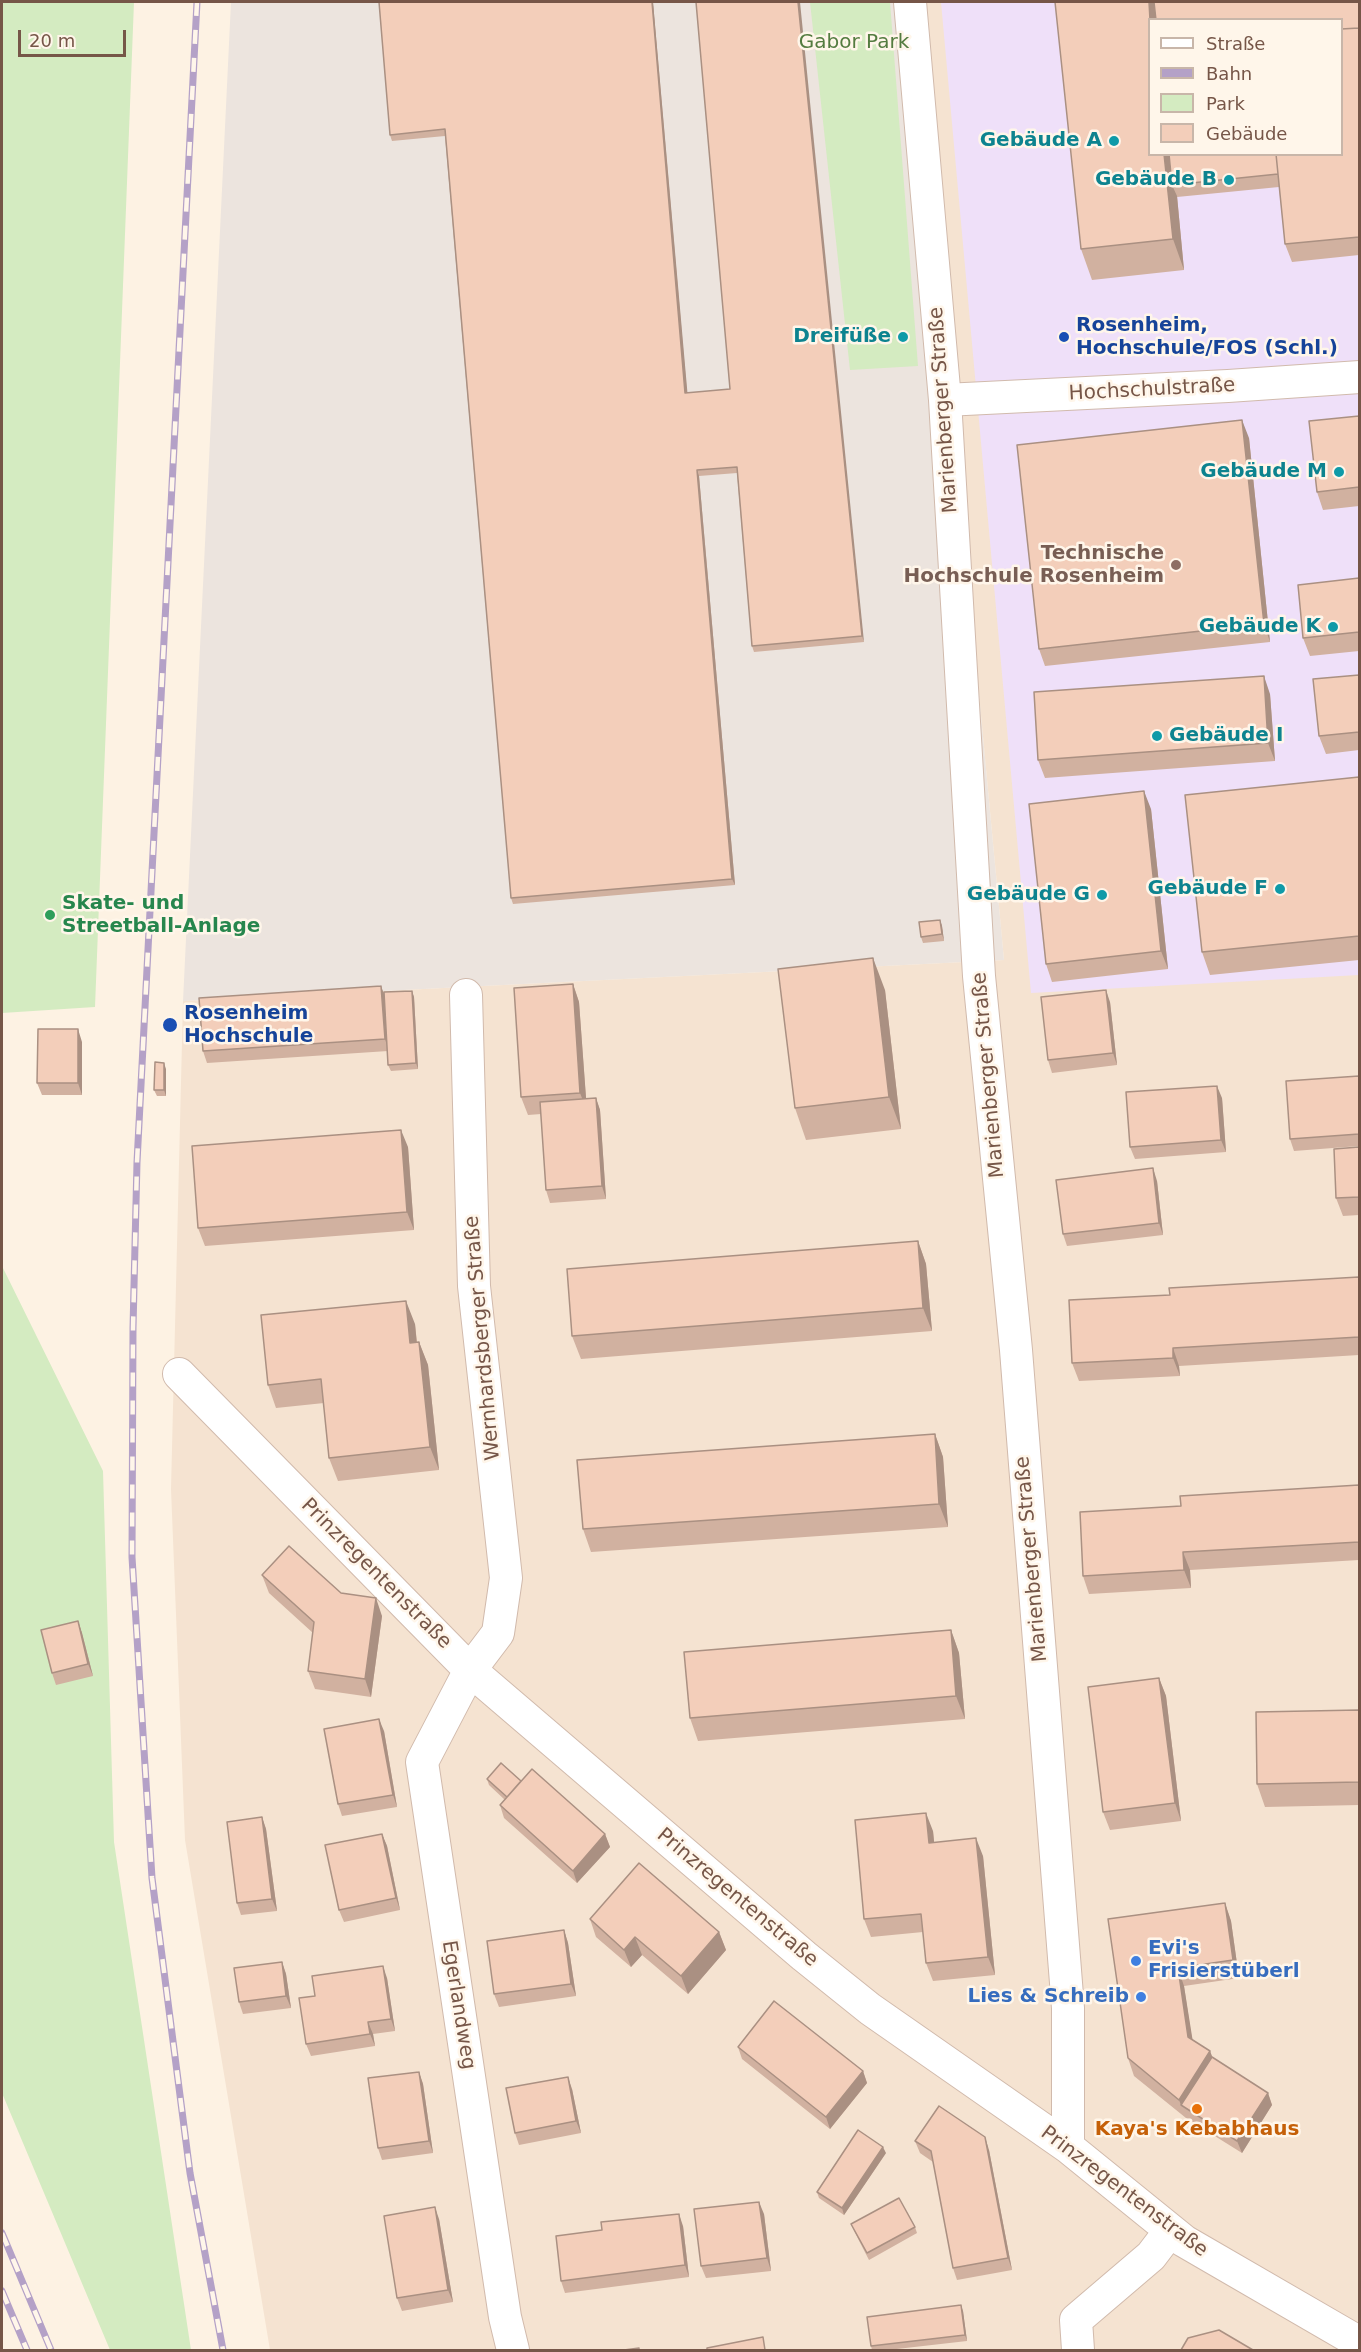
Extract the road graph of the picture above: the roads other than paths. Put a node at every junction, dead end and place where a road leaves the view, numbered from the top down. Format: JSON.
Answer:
{"nodes":[{"id":1,"x":910,"y":2,"type":"edge"},
{"id":2,"x":1359,"y":377,"type":"edge"},
{"id":3,"x":945,"y":400,"type":"junction"},
{"id":4,"x":466,"y":995,"type":"dead end"},
{"id":5,"x":179,"y":1374,"type":"dead end"},
{"id":6,"x":470,"y":1670,"type":"junction"},
{"id":7,"x":1068,"y":2147,"type":"junction"},
{"id":8,"x":1170,"y":2231,"type":"junction"},
{"id":9,"x":1359,"y":2343,"type":"edge"},
{"id":10,"x":513,"y":2350,"type":"edge"},
{"id":11,"x":1078,"y":2350,"type":"edge"}],
"edges":[{"from":1,"to":3,"type":"street","name":"Marienberger Straße"},
{"from":2,"to":3,"type":"street","name":"Hochschulstraße"},
{"from":3,"to":7,"type":"street","name":"Marienberger Straße"},
{"from":4,"to":6,"type":"street","name":"Wernhardsberger Straße"},
{"from":5,"to":6,"type":"street","name":"Prinzregentenstraße"},
{"from":6,"to":7,"type":"street","name":"Prinzregentenstraße"},
{"from":6,"to":10,"type":"street","name":"Egerlandweg"},
{"from":7,"to":8,"type":"street","name":"Prinzregentenstraße"},
{"from":8,"to":9,"type":"street","name":"Prinzregentenstraße"},
{"from":8,"to":11,"type":"street"}]}
